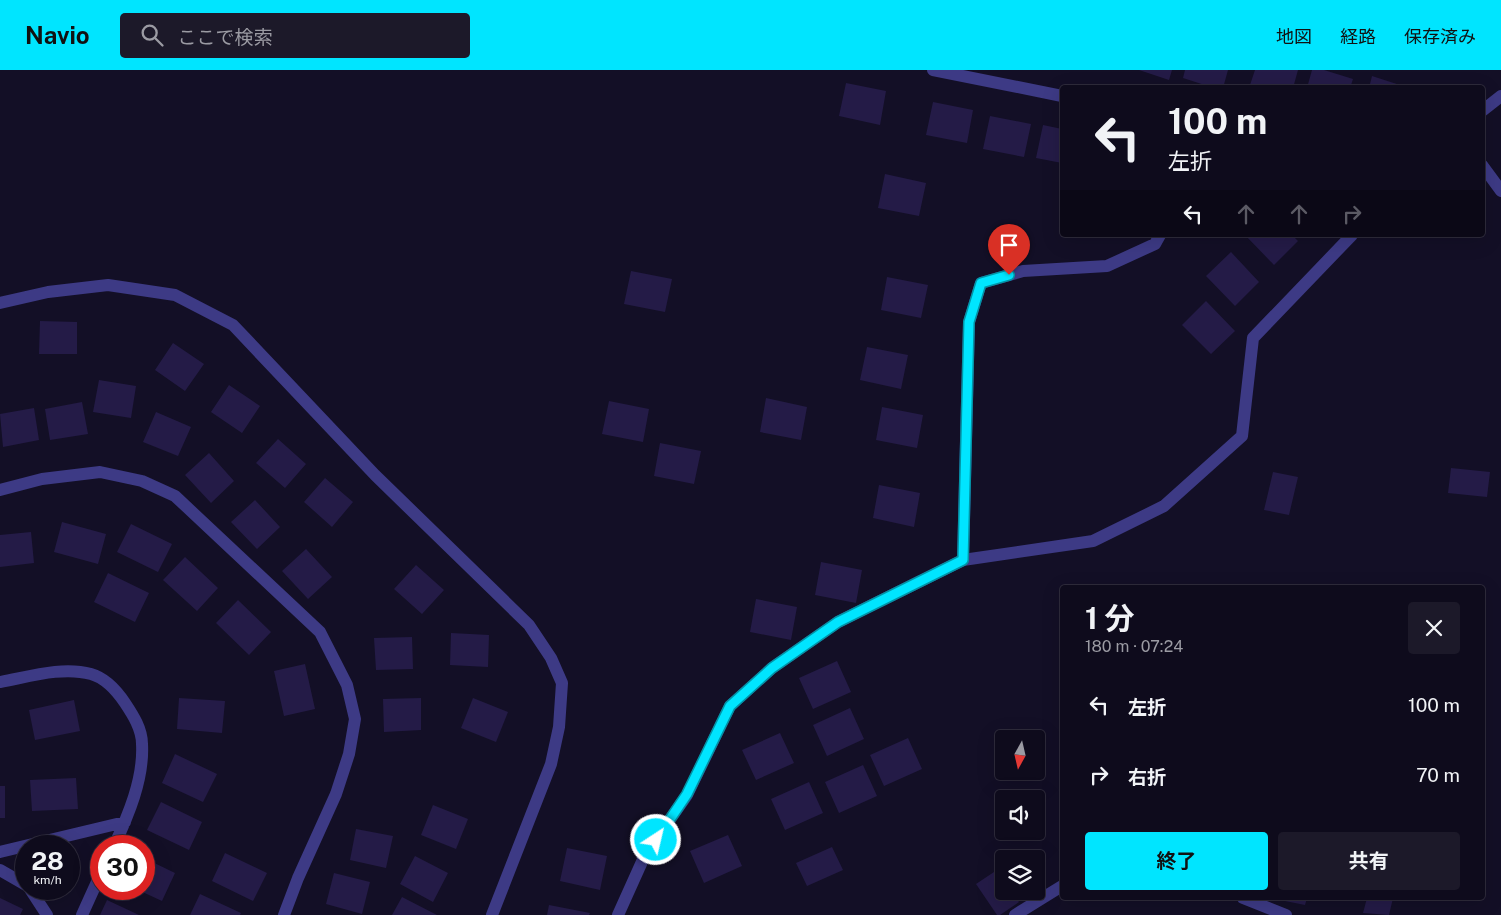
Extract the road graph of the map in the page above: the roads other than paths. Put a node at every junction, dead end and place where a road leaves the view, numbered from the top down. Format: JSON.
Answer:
{"nodes":[{"id":1,"x":933,"y":70,"type":"edge"},
{"id":2,"x":1060,"y":96,"type":"edge"},
{"id":3,"x":1501,"y":96,"type":"edge"},
{"id":4,"x":1485,"y":109,"type":"edge"},
{"id":5,"x":1485,"y":169,"type":"edge"},
{"id":6,"x":1501,"y":191,"type":"edge"},
{"id":7,"x":1159,"y":237,"type":"edge"},
{"id":8,"x":1350,"y":237,"type":"edge"},
{"id":9,"x":0,"y":303,"type":"edge"},
{"id":10,"x":0,"y":490,"type":"edge"},
{"id":11,"x":963,"y":560,"type":"junction"},
{"id":12,"x":0,"y":682,"type":"edge"},
{"id":13,"x":125,"y":822,"type":"junction"},
{"id":14,"x":119,"y":835,"type":"edge"},
{"id":15,"x":0,"y":852,"type":"edge"},
{"id":16,"x":0,"y":870,"type":"edge"},
{"id":17,"x":15,"y":879,"type":"edge"},
{"id":18,"x":1060,"y":887,"type":"edge"},
{"id":19,"x":90,"y":897,"type":"edge"},
{"id":20,"x":38,"y":900,"type":"edge"},
{"id":21,"x":1248,"y":900,"type":"edge"},
{"id":22,"x":48,"y":915,"type":"edge"},
{"id":23,"x":82,"y":915,"type":"edge"},
{"id":24,"x":284,"y":915,"type":"edge"},
{"id":25,"x":492,"y":915,"type":"edge"},
{"id":26,"x":618,"y":915,"type":"edge"},
{"id":27,"x":1015,"y":915,"type":"edge"},
{"id":28,"x":1286,"y":915,"type":"edge"}],
"edges":[{"from":1,"to":2,"type":"street"},
{"from":3,"to":4,"type":"street"},
{"from":5,"to":6,"type":"street"},
{"from":7,"to":11,"type":"street"},
{"from":8,"to":11,"type":"street"},
{"from":9,"to":25,"type":"street"},
{"from":10,"to":24,"type":"street"},
{"from":11,"to":26,"type":"street"},
{"from":12,"to":13,"type":"street"},
{"from":13,"to":14,"type":"street"},
{"from":13,"to":15,"type":"street"},
{"from":16,"to":17,"type":"street"},
{"from":18,"to":27,"type":"street"},
{"from":19,"to":23,"type":"street"},
{"from":20,"to":22,"type":"street"},
{"from":21,"to":28,"type":"street"}]}
